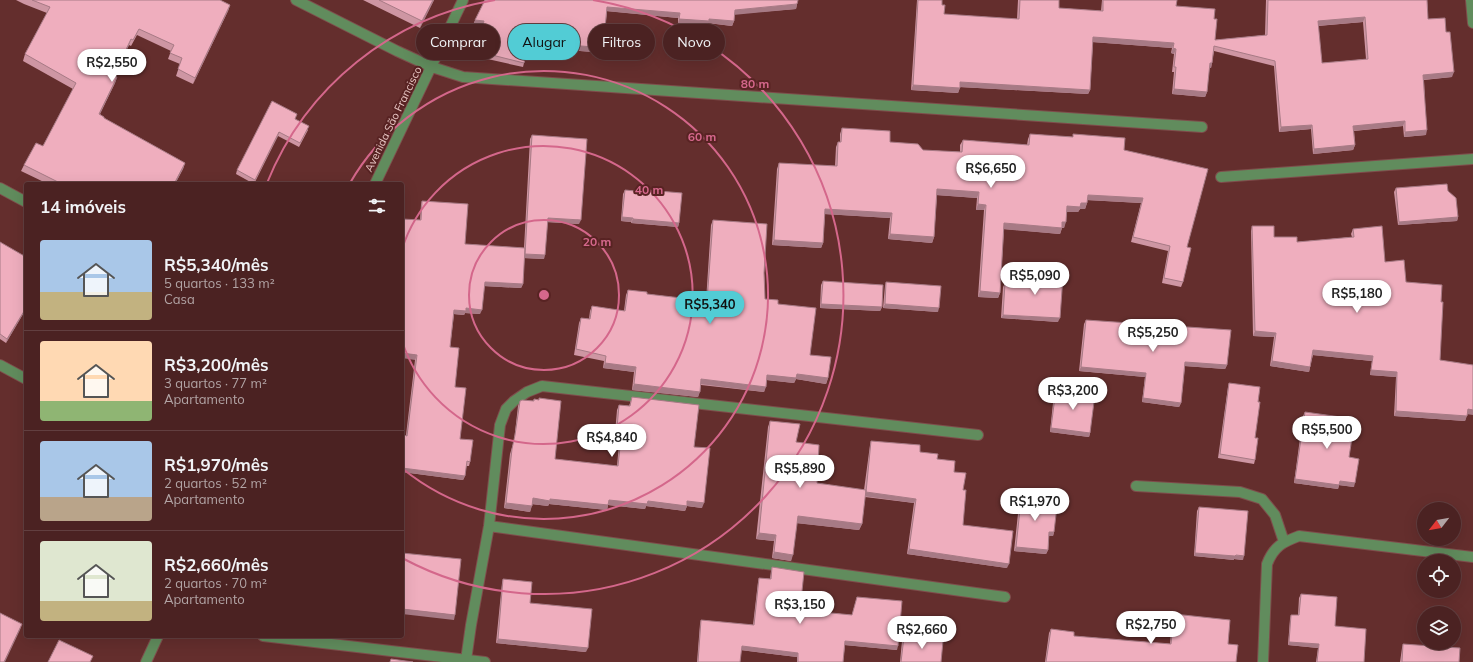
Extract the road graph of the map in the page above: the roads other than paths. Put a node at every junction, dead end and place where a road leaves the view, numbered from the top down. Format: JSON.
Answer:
{"nodes":[{"id":1,"x":296,"y":0,"type":"edge"},
{"id":2,"x":463,"y":0,"type":"edge"},
{"id":3,"x":1471,"y":0,"type":"edge"},
{"id":4,"x":1473,"y":23,"type":"edge"},
{"id":5,"x":432,"y":67,"type":"junction"},
{"id":6,"x":1202,"y":127,"type":"dead end"},
{"id":7,"x":1473,"y":159,"type":"edge"},
{"id":8,"x":1221,"y":177,"type":"dead end"},
{"id":9,"x":376,"y":182,"type":"edge"},
{"id":10,"x":0,"y":188,"type":"edge"},
{"id":11,"x":24,"y":201,"type":"edge"},
{"id":12,"x":0,"y":365,"type":"edge"},
{"id":13,"x":24,"y":378,"type":"edge"},
{"id":14,"x":978,"y":435,"type":"dead end"},
{"id":15,"x":1136,"y":486,"type":"dead end"},
{"id":16,"x":489,"y":526,"type":"junction"},
{"id":17,"x":1284,"y":542,"type":"junction"},
{"id":18,"x":1473,"y":557,"type":"edge"},
{"id":19,"x":1005,"y":596,"type":"dead end"},
{"id":20,"x":157,"y":638,"type":"edge"},
{"id":21,"x":280,"y":638,"type":"edge"},
{"id":22,"x":466,"y":660,"type":"junction"},
{"id":23,"x":146,"y":662,"type":"edge"},
{"id":24,"x":485,"y":662,"type":"edge"},
{"id":25,"x":1264,"y":662,"type":"edge"}],
"edges":[{"from":1,"to":5,"type":"street"},
{"from":2,"to":5,"type":"street","name":"Avenida São Francisco"},
{"from":3,"to":4,"type":"street"},
{"from":5,"to":6,"type":"street"},
{"from":5,"to":9,"type":"street","name":"Avenida São Francisco"},
{"from":7,"to":8,"type":"street"},
{"from":10,"to":11,"type":"street"},
{"from":12,"to":13,"type":"street"},
{"from":14,"to":16,"type":"street"},
{"from":15,"to":17,"type":"street"},
{"from":16,"to":19,"type":"street"},
{"from":16,"to":22,"type":"street"},
{"from":17,"to":18,"type":"street"},
{"from":17,"to":25,"type":"street"},
{"from":20,"to":23,"type":"street"},
{"from":21,"to":22,"type":"street"},
{"from":22,"to":24,"type":"street"}]}
